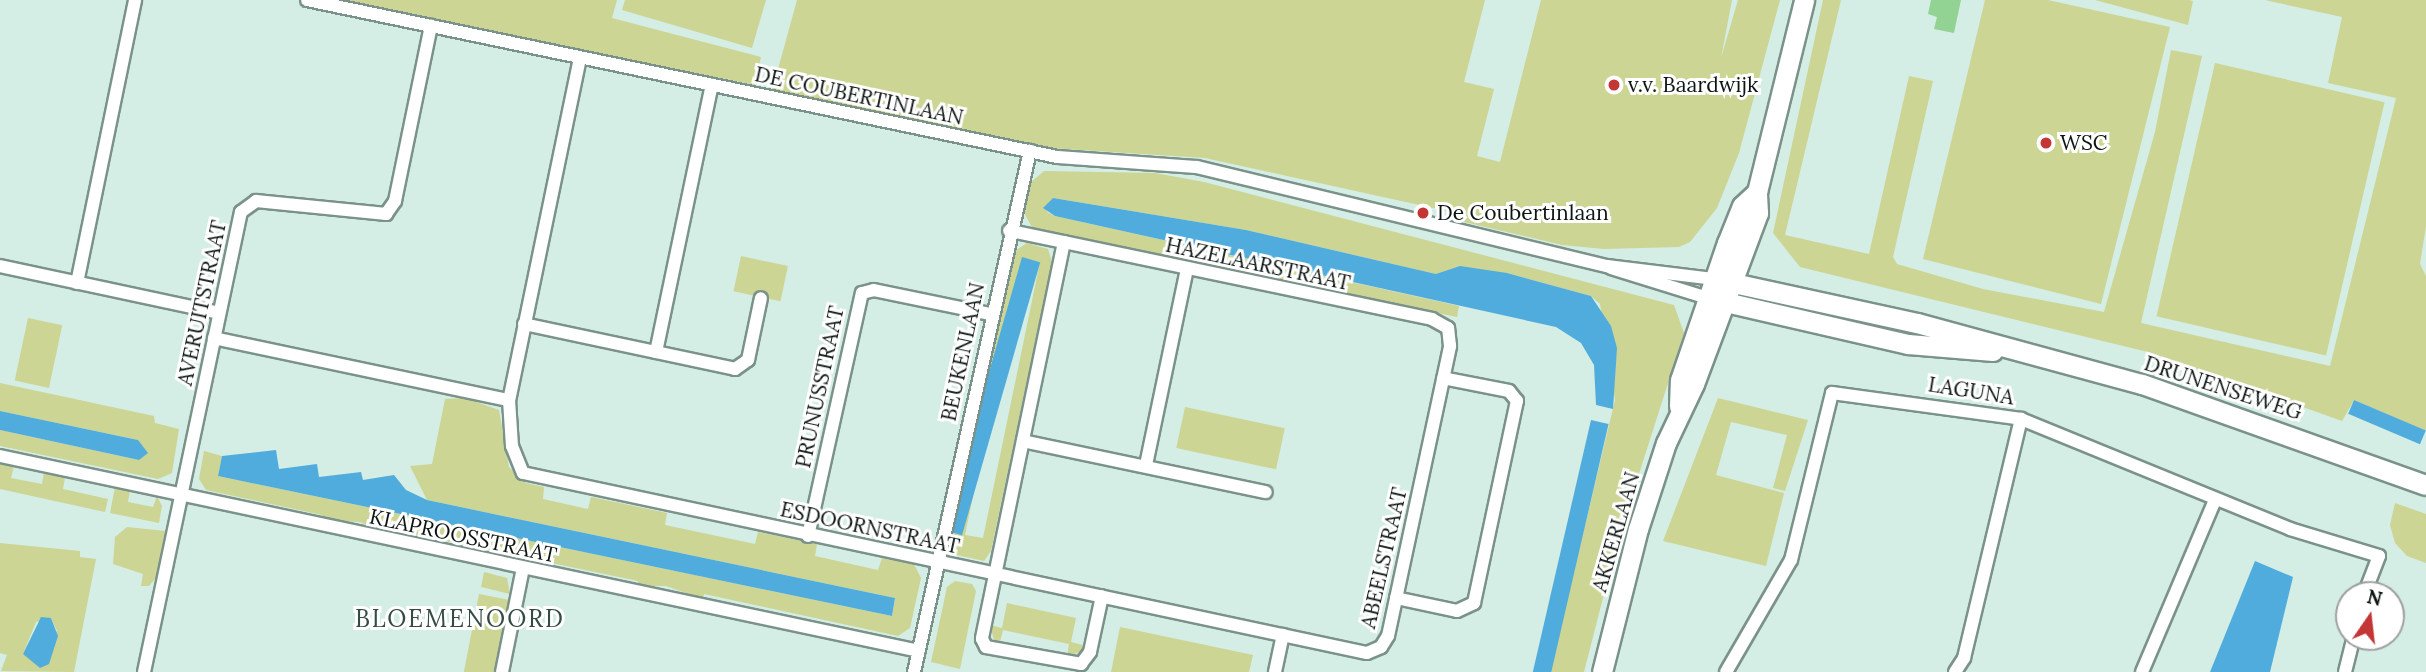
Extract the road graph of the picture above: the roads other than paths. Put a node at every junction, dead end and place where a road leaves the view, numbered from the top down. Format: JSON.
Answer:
{"nodes":[{"id":1,"x":135,"y":0,"type":"edge"},
{"id":2,"x":307,"y":0,"type":"edge"},
{"id":3,"x":1804,"y":0,"type":"edge"},
{"id":4,"x":431,"y":26,"type":"junction"},
{"id":5,"x":580,"y":58,"type":"junction"},
{"id":6,"x":712,"y":85,"type":"junction"},
{"id":7,"x":1030,"y":152,"type":"junction"},
{"id":8,"x":1009,"y":231,"type":"junction"},
{"id":9,"x":1064,"y":242,"type":"junction"},
{"id":10,"x":0,"y":266,"type":"edge"},
{"id":11,"x":1607,"y":266,"type":"junction"},
{"id":12,"x":1187,"y":268,"type":"junction"},
{"id":13,"x":1724,"y":281,"type":"junction"},
{"id":14,"x":77,"y":282,"type":"junction"},
{"id":15,"x":761,"y":298,"type":"dead end"},
{"id":16,"x":1717,"y":301,"type":"junction"},
{"id":17,"x":219,"y":313,"type":"junction"},
{"id":18,"x":990,"y":314,"type":"junction"},
{"id":19,"x":524,"y":324,"type":"junction"},
{"id":20,"x":214,"y":338,"type":"junction"},
{"id":21,"x":2001,"y":350,"type":"junction"},
{"id":22,"x":656,"y":352,"type":"junction"},
{"id":23,"x":1443,"y":377,"type":"junction"},
{"id":24,"x":509,"y":400,"type":"junction"},
{"id":25,"x":2021,"y":419,"type":"junction"},
{"id":26,"x":1023,"y":441,"type":"junction"},
{"id":27,"x":0,"y":456,"type":"edge"},
{"id":28,"x":1146,"y":466,"type":"junction"},
{"id":29,"x":2426,"y":485,"type":"edge"},
{"id":30,"x":1266,"y":492,"type":"dead end"},
{"id":31,"x":181,"y":495,"type":"junction"},
{"id":32,"x":2216,"y":499,"type":"junction"},
{"id":33,"x":808,"y":536,"type":"junction"},
{"id":34,"x":938,"y":562,"type":"junction"},
{"id":35,"x":523,"y":568,"type":"junction"},
{"id":36,"x":995,"y":574,"type":"junction"},
{"id":37,"x":2369,"y":581,"type":"edge"},
{"id":38,"x":1102,"y":596,"type":"junction"},
{"id":39,"x":1396,"y":598,"type":"junction"},
{"id":40,"x":1283,"y":635,"type":"junction"},
{"id":41,"x":919,"y":650,"type":"junction"},
{"id":42,"x":2351,"y":651,"type":"edge"},
{"id":43,"x":144,"y":672,"type":"edge"},
{"id":44,"x":502,"y":672,"type":"edge"},
{"id":45,"x":914,"y":672,"type":"edge"},
{"id":46,"x":1275,"y":672,"type":"edge"},
{"id":47,"x":1602,"y":672,"type":"edge"},
{"id":48,"x":1726,"y":672,"type":"edge"},
{"id":49,"x":1955,"y":672,"type":"edge"},
{"id":50,"x":2142,"y":672,"type":"edge"},
{"id":51,"x":2346,"y":672,"type":"edge"}],
"edges":[{"from":1,"to":14,"type":"street"},
{"from":2,"to":4,"type":"street","name":"DE COUBERTINLAAN"},
{"from":3,"to":13,"type":"street","name":"AKKERLAAN"},
{"from":4,"to":5,"type":"street","name":"DE COUBERTINLAAN"},
{"from":4,"to":17,"type":"street","name":"AVERUITSTRAAT"},
{"from":5,"to":6,"type":"street","name":"DE COUBERTINLAAN"},
{"from":5,"to":19,"type":"street"},
{"from":6,"to":7,"type":"street","name":"DE COUBERTINLAAN"},
{"from":6,"to":22,"type":"street"},
{"from":7,"to":8,"type":"street","name":"BEUKENLAAN"},
{"from":7,"to":11,"type":"street","name":"DE COUBERTINLAAN"},
{"from":8,"to":9,"type":"street","name":"HAZELAARSTRAAT"},
{"from":8,"to":18,"type":"street","name":"BEUKENLAAN"},
{"from":9,"to":12,"type":"street","name":"HAZELAARSTRAAT"},
{"from":9,"to":26,"type":"street"},
{"from":10,"to":14,"type":"street"},
{"from":11,"to":13,"type":"street","name":"DE COUBERTINLAAN"},
{"from":11,"to":16,"type":"street","name":"DE COUBERTINLAAN"},
{"from":12,"to":23,"type":"street","name":"HAZELAARSTRAAT"},
{"from":12,"to":28,"type":"street"},
{"from":13,"to":16,"type":"street","name":"AKKERLAAN"},
{"from":13,"to":21,"type":"street","name":"DRUNENSEWEG"},
{"from":14,"to":17,"type":"street"},
{"from":15,"to":22,"type":"street"},
{"from":16,"to":21,"type":"street","name":"DRUNENSEWEG"},
{"from":16,"to":47,"type":"street","name":"AKKERLAAN"},
{"from":17,"to":20,"type":"street","name":"AVERUITSTRAAT"},
{"from":18,"to":33,"type":"street","name":"PRUNUSSTRAAT"},
{"from":18,"to":34,"type":"street","name":"BEUKENLAAN"},
{"from":19,"to":22,"type":"street"},
{"from":19,"to":24,"type":"street"},
{"from":20,"to":24,"type":"street"},
{"from":20,"to":31,"type":"street","name":"AVERUITSTRAAT"},
{"from":21,"to":29,"type":"street","name":"DRUNENSEWEG"},
{"from":23,"to":39,"type":"street","name":"ABEELSTRAAT"},
{"from":23,"to":39,"type":"street"},
{"from":24,"to":33,"type":"street","name":"ESDOORNSTRAAT"},
{"from":25,"to":32,"type":"street","name":"LAGUNA"},
{"from":25,"to":48,"type":"street","name":"LAGUNA"},
{"from":25,"to":49,"type":"street"},
{"from":26,"to":28,"type":"street"},
{"from":26,"to":36,"type":"street"},
{"from":27,"to":31,"type":"street","name":"KLAPROOSSTRAAT"},
{"from":28,"to":30,"type":"street"},
{"from":31,"to":35,"type":"street","name":"KLAPROOSSTRAAT"},
{"from":31,"to":43,"type":"street","name":"AVERUITSTRAAT"},
{"from":32,"to":37,"type":"street","name":"LAGUNA"},
{"from":32,"to":50,"type":"street"},
{"from":33,"to":34,"type":"street","name":"ESDOORNSTRAAT"},
{"from":34,"to":36,"type":"street","name":"ESDOORNSTRAAT"},
{"from":34,"to":41,"type":"street","name":"BEUKENLAAN"},
{"from":35,"to":41,"type":"street","name":"KLAPROOSSTRAAT"},
{"from":35,"to":44,"type":"street"},
{"from":36,"to":38,"type":"street","name":"ESDOORNSTRAAT"},
{"from":36,"to":38,"type":"street"},
{"from":38,"to":40,"type":"street","name":"ESDOORNSTRAAT"},
{"from":39,"to":40,"type":"street","name":"ABEELSTRAAT"},
{"from":40,"to":46,"type":"street"},
{"from":41,"to":45,"type":"street","name":"BEUKENLAAN"},
{"from":42,"to":51,"type":"street"}]}
